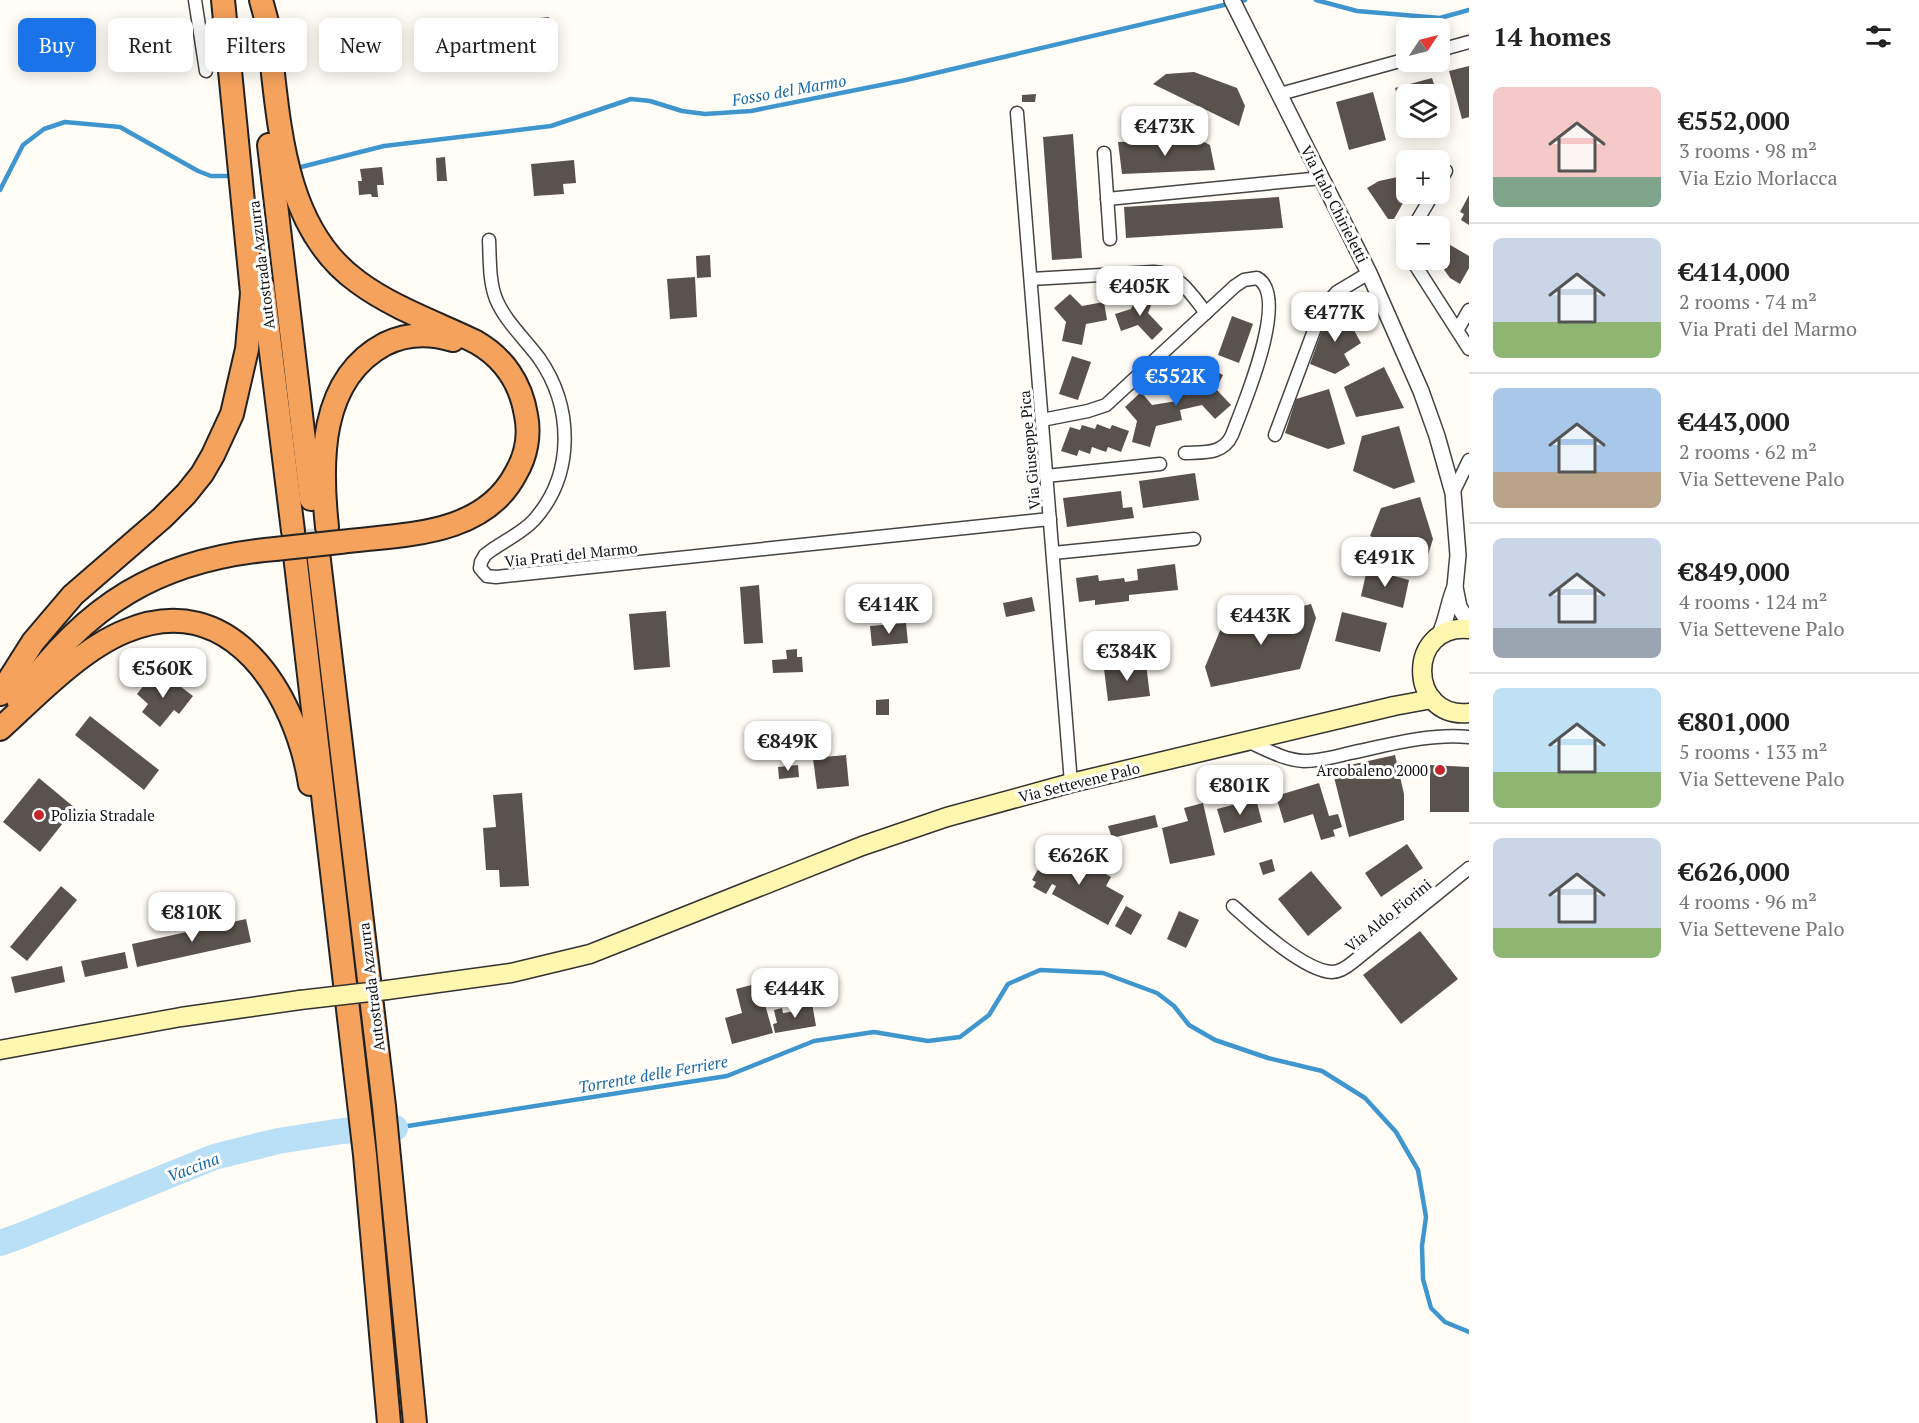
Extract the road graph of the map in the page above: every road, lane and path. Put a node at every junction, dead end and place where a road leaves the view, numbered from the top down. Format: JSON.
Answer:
{"nodes":[{"id":1,"x":195,"y":0,"type":"edge"},
{"id":2,"x":223,"y":0,"type":"edge"},
{"id":3,"x":228,"y":0,"type":"edge"},
{"id":4,"x":252,"y":0,"type":"edge"},
{"id":5,"x":261,"y":0,"type":"edge"},
{"id":6,"x":1232,"y":0,"type":"edge"},
{"id":7,"x":1469,"y":42,"type":"edge"},
{"id":8,"x":1450,"y":47,"type":"edge"},
{"id":9,"x":1396,"y":62,"type":"edge"},
{"id":10,"x":205,"y":65,"type":"edge"},
{"id":11,"x":1280,"y":94,"type":"junction"},
{"id":12,"x":1017,"y":113,"type":"dead end"},
{"id":13,"x":1104,"y":153,"type":"dead end"},
{"id":14,"x":244,"y":164,"type":"junction"},
{"id":15,"x":280,"y":169,"type":"junction"},
{"id":16,"x":1322,"y":178,"type":"junction"},
{"id":17,"x":246,"y":187,"type":"junction"},
{"id":18,"x":1107,"y":199,"type":"junction"},
{"id":19,"x":1110,"y":239,"type":"dead end"},
{"id":20,"x":489,"y":240,"type":"dead end"},
{"id":21,"x":1417,"y":270,"type":"edge"},
{"id":22,"x":1369,"y":273,"type":"junction"},
{"id":23,"x":1031,"y":279,"type":"junction"},
{"id":24,"x":1469,"y":310,"type":"edge"},
{"id":25,"x":1206,"y":313,"type":"junction"},
{"id":26,"x":1458,"y":329,"type":"junction"},
{"id":27,"x":1469,"y":349,"type":"edge"},
{"id":28,"x":1042,"y":420,"type":"junction"},
{"id":29,"x":1275,"y":435,"type":"dead end"},
{"id":30,"x":1185,"y":453,"type":"dead end"},
{"id":31,"x":1469,"y":460,"type":"edge"},
{"id":32,"x":1160,"y":464,"type":"dead end"},
{"id":33,"x":1046,"y":476,"type":"junction"},
{"id":34,"x":1452,"y":492,"type":"junction"},
{"id":35,"x":1050,"y":519,"type":"junction"},
{"id":36,"x":1194,"y":539,"type":"dead end"},
{"id":37,"x":313,"y":541,"type":"junction"},
{"id":38,"x":1053,"y":553,"type":"junction"},
{"id":39,"x":1455,"y":587,"type":"junction"},
{"id":40,"x":1469,"y":623,"type":"edge"},
{"id":41,"x":1469,"y":629,"type":"edge"},
{"id":42,"x":1439,"y":636,"type":"junction"},
{"id":43,"x":1422,"y":678,"type":"junction"},
{"id":44,"x":0,"y":694,"type":"edge"},
{"id":45,"x":1432,"y":699,"type":"junction"},
{"id":46,"x":1394,"y":706,"type":"junction"},
{"id":47,"x":1469,"y":714,"type":"edge"},
{"id":48,"x":0,"y":728,"type":"edge"},
{"id":49,"x":1469,"y":737,"type":"edge"},
{"id":50,"x":1247,"y":741,"type":"junction"},
{"id":51,"x":1071,"y":783,"type":"junction"},
{"id":52,"x":1469,"y":868,"type":"edge"},
{"id":53,"x":1233,"y":906,"type":"dead end"},
{"id":54,"x":342,"y":963,"type":"junction"},
{"id":55,"x":0,"y":1050,"type":"edge"},
{"id":56,"x":389,"y":1423,"type":"edge"},
{"id":57,"x":415,"y":1423,"type":"edge"}],
"edges":[{"from":1,"to":10,"type":"street"},
{"from":2,"to":14,"type":"highway"},
{"from":3,"to":14,"type":"highway"},
{"from":4,"to":15,"type":"highway","name":"Autostrada Azzurra"},
{"from":5,"to":15,"type":"highway"},
{"from":6,"to":11,"type":"street","name":"Via Italo Chirieletti"},
{"from":7,"to":8,"type":"street"},
{"from":9,"to":11,"type":"street"},
{"from":11,"to":16,"type":"street","name":"Via Italo Chirieletti"},
{"from":12,"to":23,"type":"street","name":"Via Giuseppe Pica"},
{"from":13,"to":18,"type":"street"},
{"from":14,"to":17,"type":"highway"},
{"from":15,"to":37,"type":"highway","name":"Autostrada Azzurra"},
{"from":15,"to":37,"type":"highway"},
{"from":16,"to":18,"type":"street"},
{"from":16,"to":22,"type":"street","name":"Via Italo Chirieletti"},
{"from":17,"to":37,"type":"highway","name":"Autostrada Azzurra"},
{"from":17,"to":44,"type":"highway"},
{"from":18,"to":19,"type":"street"},
{"from":20,"to":35,"type":"street","name":"Via Prati del Marmo"},
{"from":21,"to":26,"type":"street"},
{"from":22,"to":29,"type":"street"},
{"from":22,"to":34,"type":"street","name":"Via Italo Chirieletti"},
{"from":23,"to":25,"type":"street"},
{"from":23,"to":28,"type":"street","name":"Via Giuseppe Pica"},
{"from":24,"to":26,"type":"street"},
{"from":25,"to":28,"type":"street"},
{"from":25,"to":30,"type":"street"},
{"from":26,"to":27,"type":"street"},
{"from":28,"to":33,"type":"street","name":"Via Giuseppe Pica"},
{"from":31,"to":34,"type":"street"},
{"from":32,"to":33,"type":"street"},
{"from":33,"to":35,"type":"street","name":"Via Giuseppe Pica"},
{"from":34,"to":39,"type":"street","name":"Via Italo Chirieletti"},
{"from":35,"to":38,"type":"street","name":"Via Giuseppe Pica"},
{"from":36,"to":38,"type":"street"},
{"from":37,"to":37,"type":"highway"},
{"from":37,"to":44,"type":"highway"},
{"from":37,"to":48,"type":"highway"},
{"from":37,"to":54,"type":"highway","name":"Autostrada Azzurra"},
{"from":37,"to":57,"type":"highway","name":"Autostrada Azzurra"},
{"from":38,"to":51,"type":"street","name":"Via Giuseppe Pica"},
{"from":39,"to":40,"type":"street"},
{"from":39,"to":42,"type":"street"},
{"from":41,"to":42,"type":"main road"},
{"from":42,"to":43,"type":"main road"},
{"from":43,"to":45,"type":"main road"},
{"from":43,"to":46,"type":"main road"},
{"from":45,"to":46,"type":"main road","name":"Via Settevene Palo"},
{"from":45,"to":47,"type":"main road"},
{"from":46,"to":50,"type":"main road","name":"Via Settevene Palo"},
{"from":48,"to":54,"type":"highway"},
{"from":49,"to":50,"type":"street"},
{"from":50,"to":51,"type":"main road","name":"Via Settevene Palo"},
{"from":51,"to":55,"type":"main road","name":"Via Settevene Palo","bridge":true},
{"from":52,"to":53,"type":"street","name":"Via Aldo Fiorini"},
{"from":54,"to":56,"type":"highway","name":"Autostrada Azzurra"}]}
